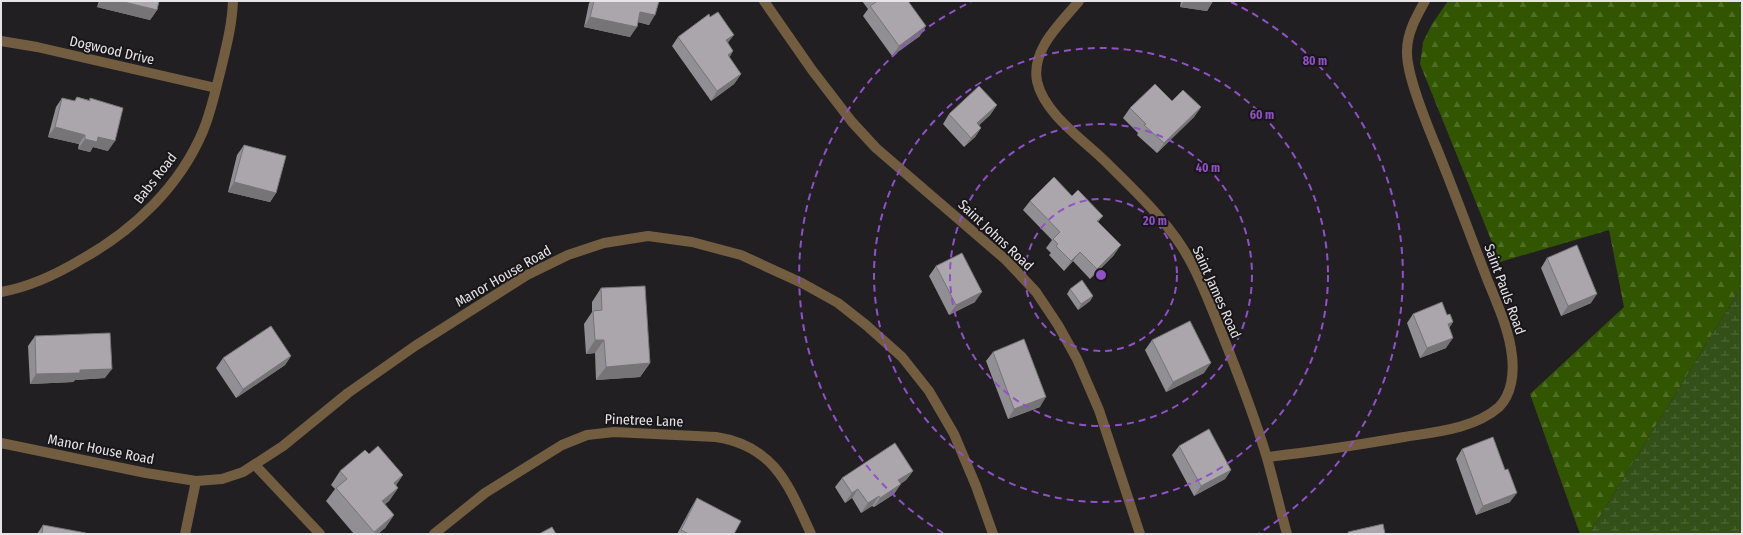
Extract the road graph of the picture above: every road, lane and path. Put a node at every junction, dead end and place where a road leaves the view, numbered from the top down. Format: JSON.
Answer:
{"nodes":[{"id":1,"x":233,"y":1,"type":"edge"},
{"id":2,"x":764,"y":1,"type":"edge"},
{"id":3,"x":1079,"y":1,"type":"edge"},
{"id":4,"x":1425,"y":1,"type":"edge"},
{"id":5,"x":1,"y":41,"type":"edge"},
{"id":6,"x":216,"y":88,"type":"junction"},
{"id":7,"x":1,"y":292,"type":"edge"},
{"id":8,"x":1,"y":443,"type":"edge"},
{"id":9,"x":1267,"y":457,"type":"junction"},
{"id":10,"x":255,"y":465,"type":"junction"},
{"id":11,"x":196,"y":481,"type":"junction"},
{"id":12,"x":185,"y":534,"type":"edge"},
{"id":13,"x":320,"y":534,"type":"edge"},
{"id":14,"x":434,"y":534,"type":"edge"},
{"id":15,"x":812,"y":534,"type":"edge"},
{"id":16,"x":993,"y":534,"type":"edge"},
{"id":17,"x":1140,"y":534,"type":"edge"},
{"id":18,"x":1287,"y":534,"type":"edge"}],
"edges":[{"from":1,"to":6,"type":"street","name":"Babs Road"},
{"from":2,"to":17,"type":"street","name":"Saint Johns Road"},
{"from":3,"to":9,"type":"street","name":"Saint James Road"},
{"from":4,"to":9,"type":"street","name":"Saint Pauls Road"},
{"from":5,"to":6,"type":"street","name":"Dogwood Drive"},
{"from":6,"to":7,"type":"street","name":"Babs Road"},
{"from":8,"to":11,"type":"street","name":"Manor House Road"},
{"from":9,"to":18,"type":"street","name":"Saint James Road"},
{"from":10,"to":11,"type":"street","name":"Manor House Road"},
{"from":10,"to":13,"type":"street"},
{"from":10,"to":16,"type":"street","name":"Manor House Road"},
{"from":11,"to":12,"type":"street"},
{"from":14,"to":15,"type":"street","name":"Pinetree Lane"}]}
